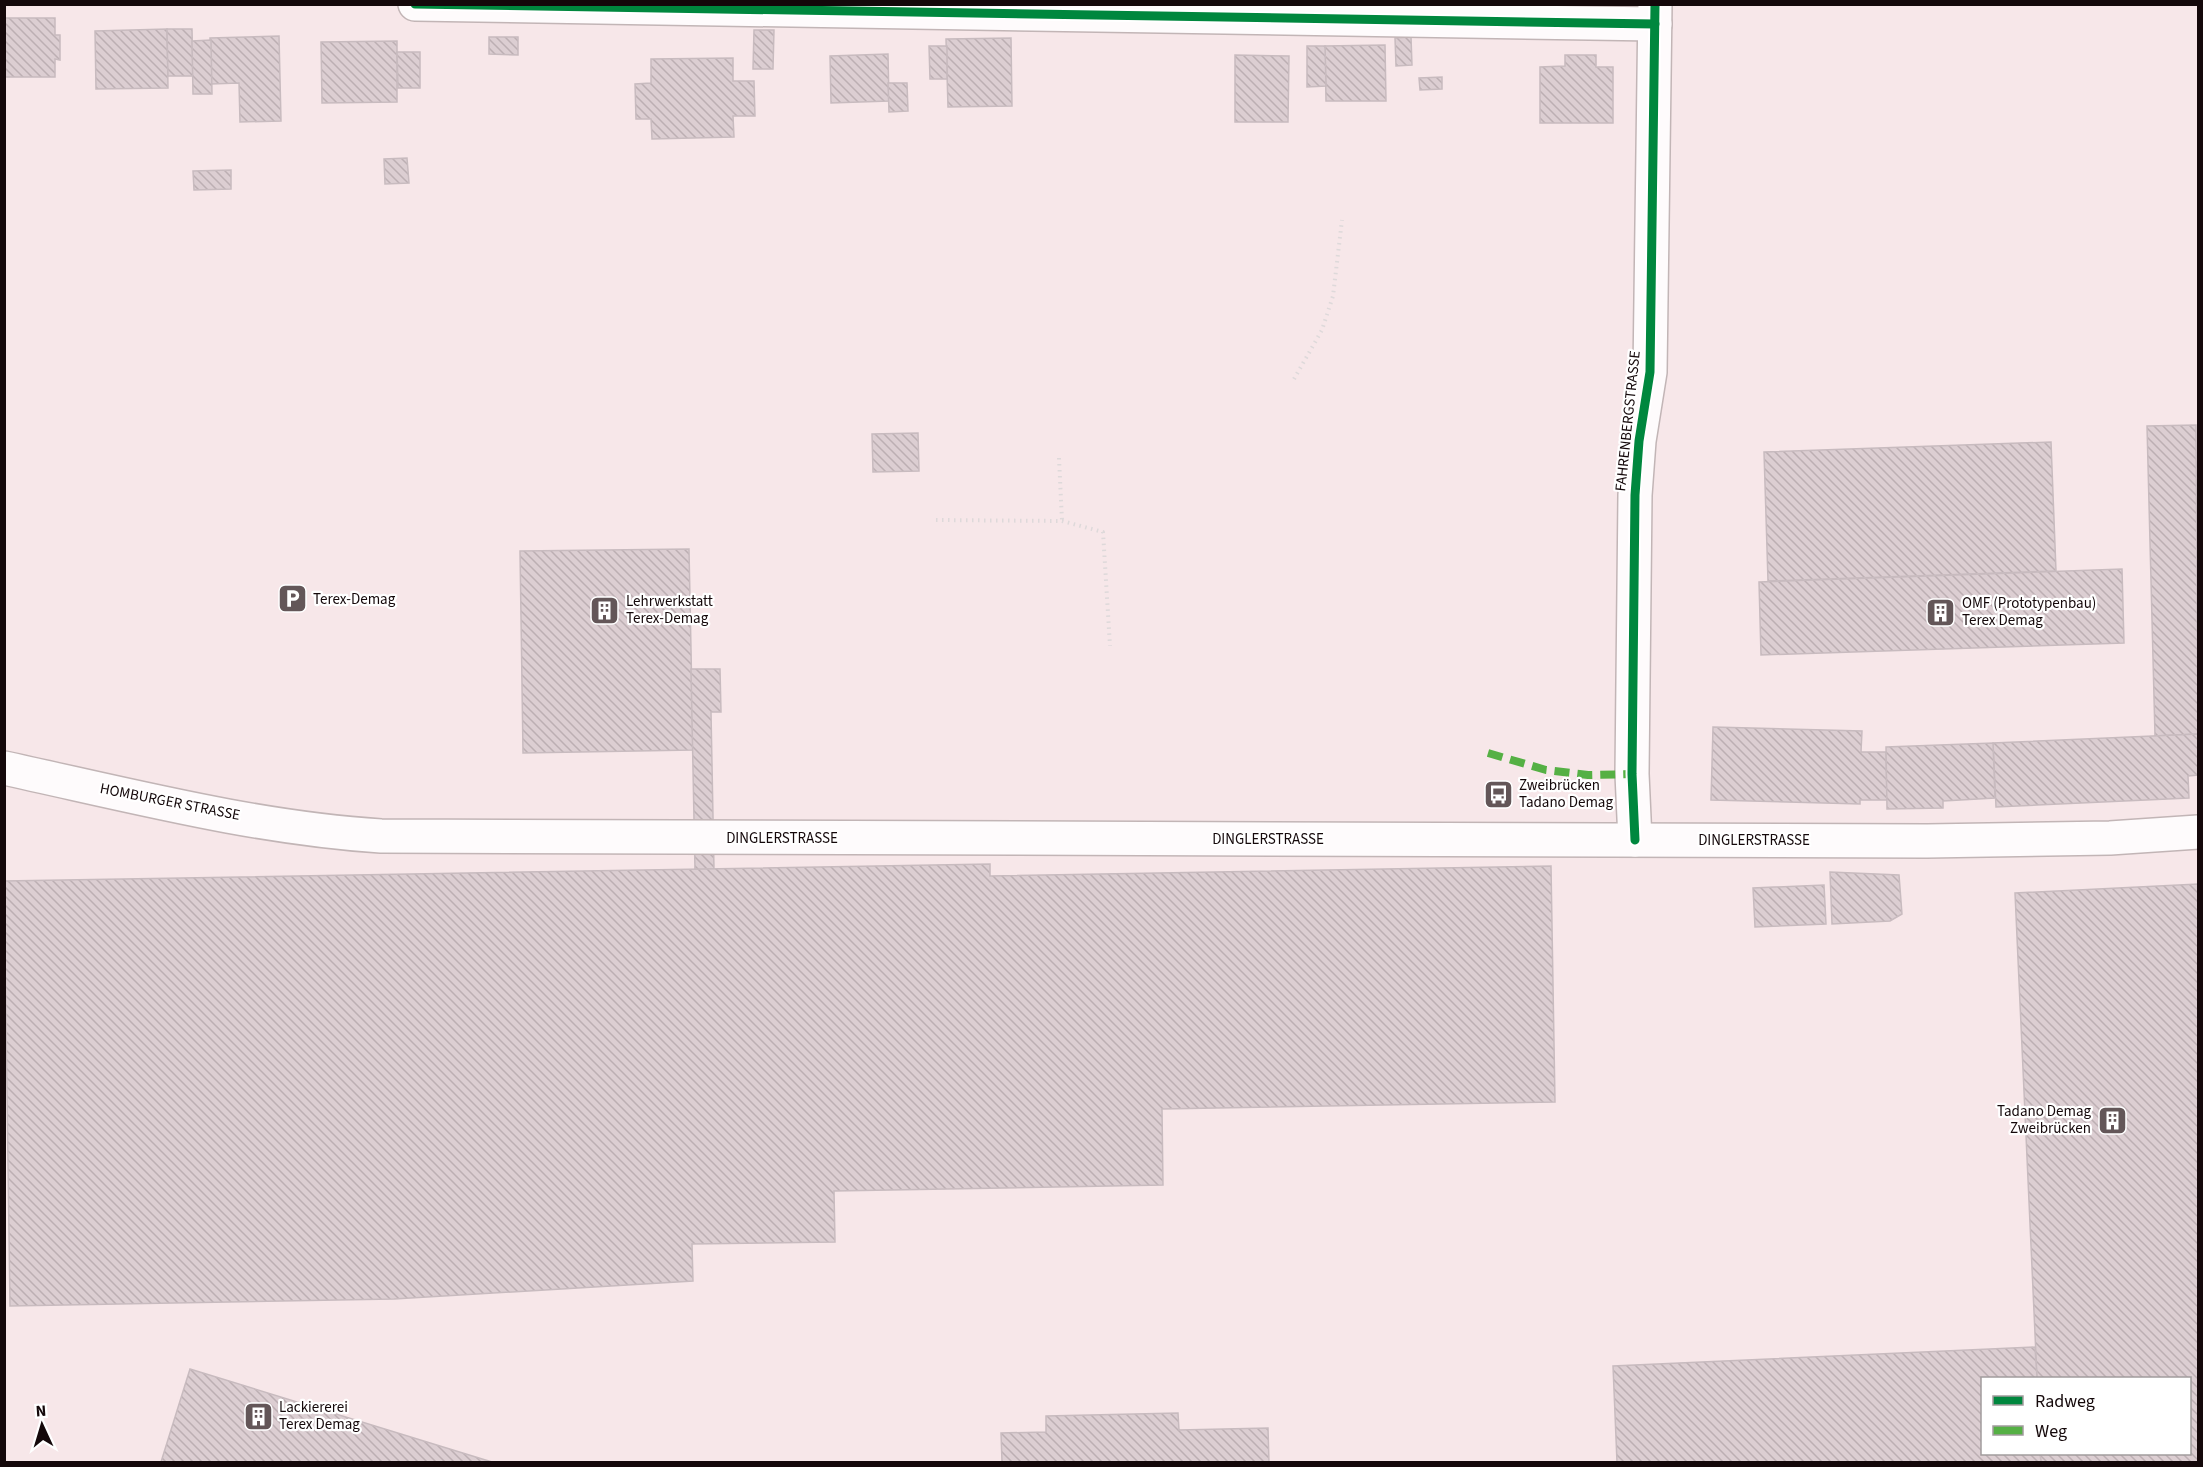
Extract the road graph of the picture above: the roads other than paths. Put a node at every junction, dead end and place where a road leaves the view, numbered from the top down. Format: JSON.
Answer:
{"nodes":[{"id":1,"x":415,"y":4,"type":"edge"},
{"id":2,"x":1655,"y":14,"type":"edge"},
{"id":3,"x":4,"y":768,"type":"edge"},
{"id":4,"x":2199,"y":832,"type":"edge"},
{"id":5,"x":337,"y":833,"type":"joint"},
{"id":6,"x":1635,"y":840,"type":"junction"}],
"edges":[{"from":1,"to":2,"type":"main road"},
{"from":2,"to":6,"type":"main road","name":"FAHRENBERGSTRASSE"},
{"from":3,"to":5,"type":"main road","name":"HOMBURGER STRASSE"},
{"from":4,"to":6,"type":"main road","name":"DINGLERSTRASSE"},
{"from":5,"to":6,"type":"main road","name":"DINGLERSTRASSE"}]}
